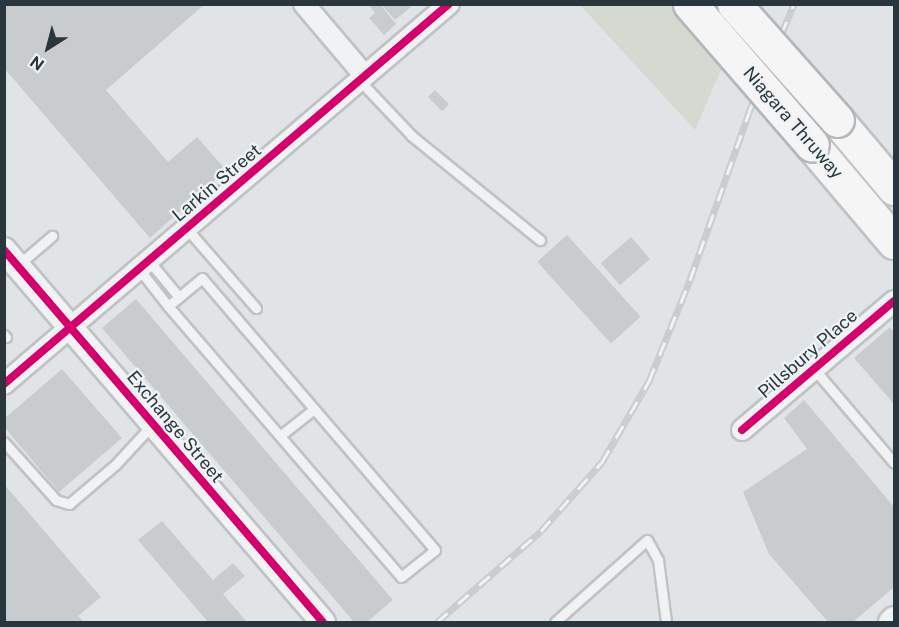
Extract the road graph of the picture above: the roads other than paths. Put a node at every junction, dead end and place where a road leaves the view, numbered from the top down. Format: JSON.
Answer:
{"nodes":[{"id":1,"x":304,"y":4,"type":"edge"},
{"id":2,"x":449,"y":4,"type":"edge"},
{"id":3,"x":690,"y":4,"type":"edge"},
{"id":4,"x":734,"y":4,"type":"edge"},
{"id":5,"x":363,"y":79,"type":"junction"},
{"id":6,"x":894,"y":188,"type":"edge"},
{"id":7,"x":187,"y":229,"type":"junction"},
{"id":8,"x":52,"y":236,"type":"dead end"},
{"id":9,"x":540,"y":240,"type":"dead end"},
{"id":10,"x":894,"y":242,"type":"edge"},
{"id":11,"x":11,"y":257,"type":"edge"},
{"id":12,"x":144,"y":265,"type":"junction"},
{"id":13,"x":179,"y":297,"type":"junction"},
{"id":14,"x":894,"y":301,"type":"edge"},
{"id":15,"x":168,"y":306,"type":"junction"},
{"id":16,"x":256,"y":308,"type":"dead end"},
{"id":17,"x":71,"y":327,"type":"junction"},
{"id":18,"x":814,"y":369,"type":"junction"},
{"id":19,"x":4,"y":384,"type":"edge"},
{"id":20,"x":314,"y":409,"type":"junction"},
{"id":21,"x":153,"y":424,"type":"junction"},
{"id":22,"x":742,"y":430,"type":"dead end"},
{"id":23,"x":281,"y":435,"type":"junction"},
{"id":24,"x":4,"y":442,"type":"edge"},
{"id":25,"x":894,"y":463,"type":"edge"},
{"id":26,"x":894,"y":619,"type":"edge"},
{"id":27,"x":323,"y":622,"type":"edge"},
{"id":28,"x":555,"y":622,"type":"edge"},
{"id":29,"x":666,"y":622,"type":"edge"},
{"id":30,"x":891,"y":622,"type":"edge"}],
"edges":[{"from":1,"to":5,"type":"street"},
{"from":2,"to":5,"type":"street","name":"Larkin Street"},
{"from":3,"to":10,"type":"highway","name":"Niagara Thruway","bridge":true},
{"from":4,"to":6,"type":"highway","name":"Niagara Thruway","bridge":true},
{"from":5,"to":7,"type":"street","name":"Larkin Street"},
{"from":5,"to":9,"type":"lane"},
{"from":7,"to":12,"type":"street","name":"Larkin Street"},
{"from":7,"to":16,"type":"lane"},
{"from":8,"to":11,"type":"lane"},
{"from":11,"to":17,"type":"street","name":"Exchange Street"},
{"from":12,"to":13,"type":"lane"},
{"from":12,"to":15,"type":"lane"},
{"from":12,"to":17,"type":"street","name":"Larkin Street"},
{"from":13,"to":15,"type":"lane"},
{"from":13,"to":20,"type":"lane"},
{"from":14,"to":18,"type":"street","name":"Pillsbury Place"},
{"from":15,"to":23,"type":"lane"},
{"from":17,"to":19,"type":"street","name":"Larkin Street"},
{"from":17,"to":21,"type":"street","name":"Exchange Street"},
{"from":18,"to":22,"type":"street","name":"Pillsbury Place"},
{"from":18,"to":25,"type":"lane"},
{"from":20,"to":23,"type":"lane"},
{"from":20,"to":23,"type":"lane"},
{"from":21,"to":24,"type":"lane"},
{"from":21,"to":27,"type":"street","name":"Exchange Street"},
{"from":26,"to":30,"type":"street"},
{"from":28,"to":29,"type":"lane"}]}
